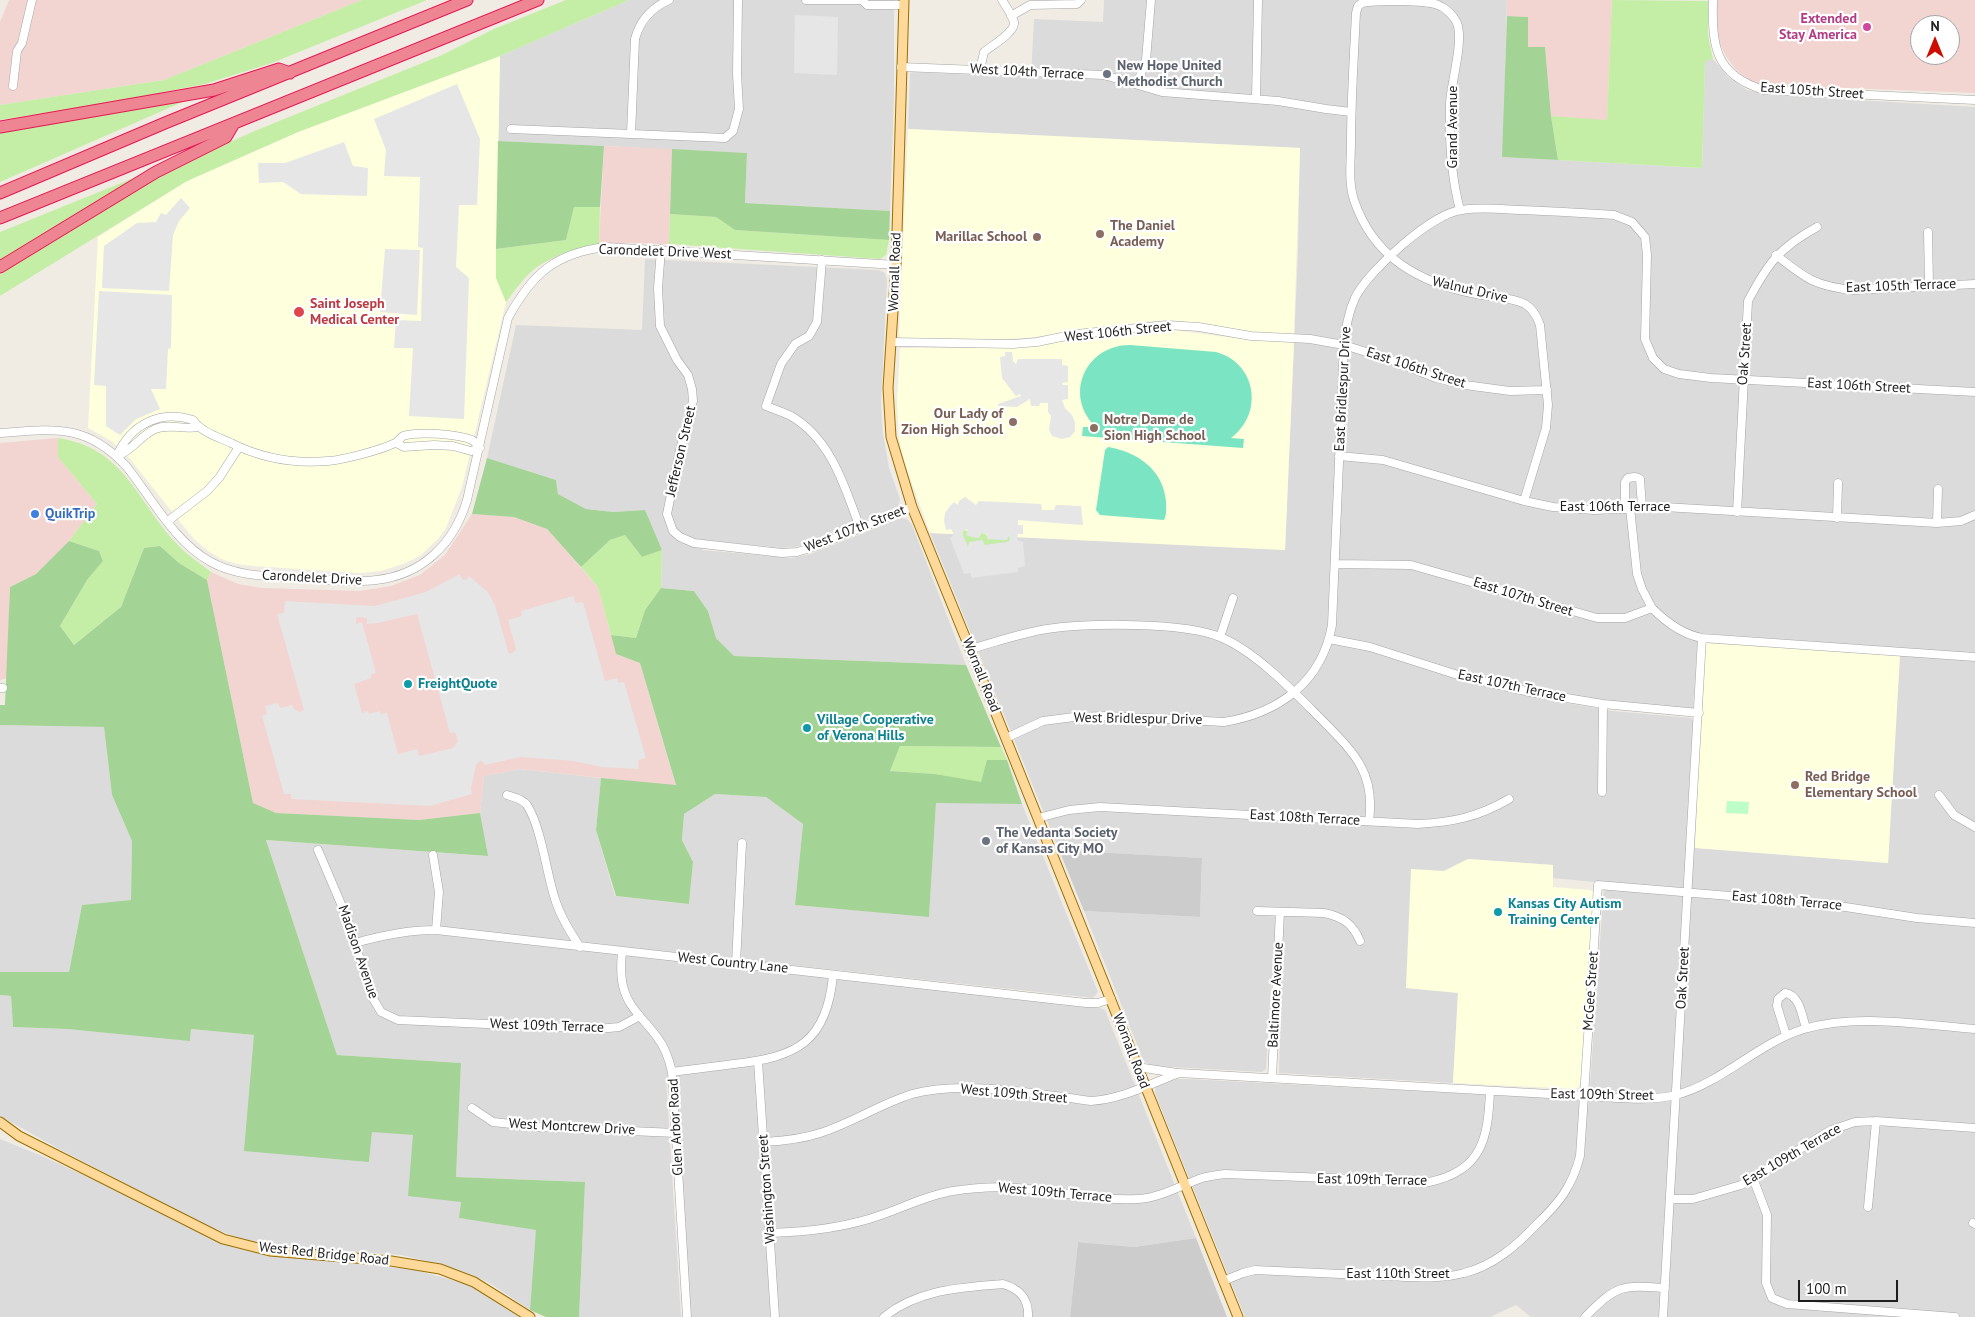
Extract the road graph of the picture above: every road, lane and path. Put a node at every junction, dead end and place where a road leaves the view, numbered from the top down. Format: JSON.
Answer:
{"nodes":[{"id":1,"x":32,"y":0,"type":"edge"},
{"id":2,"x":466,"y":0,"type":"edge"},
{"id":3,"x":538,"y":0,"type":"edge"},
{"id":4,"x":668,"y":0,"type":"edge"},
{"id":5,"x":738,"y":0,"type":"edge"},
{"id":6,"x":806,"y":0,"type":"edge"},
{"id":7,"x":862,"y":0,"type":"edge"},
{"id":8,"x":1002,"y":0,"type":"edge"},
{"id":9,"x":1081,"y":0,"type":"edge"},
{"id":10,"x":1151,"y":0,"type":"edge"},
{"id":11,"x":1258,"y":0,"type":"edge"},
{"id":12,"x":1713,"y":0,"type":"edge"},
{"id":13,"x":904,"y":3,"type":"edge"},
{"id":14,"x":1011,"y":16,"type":"junction"},
{"id":15,"x":1452,"y":16,"type":"joint"},
{"id":16,"x":902,"y":66,"type":"junction"},
{"id":17,"x":980,"y":70,"type":"junction"},
{"id":18,"x":290,"y":73,"type":"junction"},
{"id":19,"x":1137,"y":84,"type":"junction"},
{"id":20,"x":13,"y":86,"type":"dead end"},
{"id":21,"x":1256,"y":99,"type":"junction"},
{"id":22,"x":1975,"y":100,"type":"edge"},
{"id":23,"x":1351,"y":112,"type":"junction"},
{"id":24,"x":233,"y":125,"type":"junction"},
{"id":25,"x":0,"y":127,"type":"edge"},
{"id":26,"x":511,"y":129,"type":"dead end"},
{"id":27,"x":631,"y":134,"type":"junction"},
{"id":28,"x":0,"y":193,"type":"edge"},
{"id":29,"x":1460,"y":210,"type":"junction"},
{"id":30,"x":0,"y":218,"type":"edge"},
{"id":31,"x":1817,"y":227,"type":"dead end"},
{"id":32,"x":1928,"y":232,"type":"dead end"},
{"id":33,"x":661,"y":250,"type":"junction"},
{"id":34,"x":1776,"y":255,"type":"junction"},
{"id":35,"x":1390,"y":257,"type":"junction"},
{"id":36,"x":822,"y":260,"type":"junction"},
{"id":37,"x":896,"y":264,"type":"junction"},
{"id":38,"x":0,"y":267,"type":"edge"},
{"id":39,"x":1975,"y":284,"type":"edge"},
{"id":40,"x":1929,"y":285,"type":"junction"},
{"id":41,"x":892,"y":342,"type":"junction"},
{"id":42,"x":1344,"y":346,"type":"junction"},
{"id":43,"x":1743,"y":380,"type":"junction"},
{"id":44,"x":1547,"y":390,"type":"junction"},
{"id":45,"x":1975,"y":392,"type":"edge"},
{"id":46,"x":0,"y":433,"type":"edge"},
{"id":47,"x":239,"y":447,"type":"junction"},
{"id":48,"x":480,"y":448,"type":"junction"},
{"id":49,"x":117,"y":456,"type":"junction"},
{"id":50,"x":1339,"y":456,"type":"junction"},
{"id":51,"x":1838,"y":483,"type":"dead end"},
{"id":52,"x":1938,"y":488,"type":"dead end"},
{"id":53,"x":1524,"y":501,"type":"junction"},
{"id":54,"x":912,"y":507,"type":"junction"},
{"id":55,"x":1642,"y":507,"type":"junction"},
{"id":56,"x":1628,"y":508,"type":"junction"},
{"id":57,"x":1737,"y":512,"type":"junction"},
{"id":58,"x":1975,"y":515,"type":"edge"},
{"id":59,"x":1837,"y":518,"type":"junction"},
{"id":60,"x":168,"y":521,"type":"junction"},
{"id":61,"x":1937,"y":524,"type":"junction"},
{"id":62,"x":860,"y":528,"type":"junction"},
{"id":63,"x":680,"y":537,"type":"joint"},
{"id":64,"x":1335,"y":564,"type":"junction"},
{"id":65,"x":1233,"y":598,"type":"dead end"},
{"id":66,"x":1652,"y":608,"type":"junction"},
{"id":67,"x":1220,"y":637,"type":"junction"},
{"id":68,"x":1702,"y":638,"type":"junction"},
{"id":69,"x":1329,"y":639,"type":"junction"},
{"id":70,"x":970,"y":649,"type":"junction"},
{"id":71,"x":1975,"y":657,"type":"edge"},
{"id":72,"x":1294,"y":693,"type":"junction"},
{"id":73,"x":1603,"y":704,"type":"junction"},
{"id":74,"x":1698,"y":713,"type":"junction"},
{"id":75,"x":1243,"y":718,"type":"joint"},
{"id":76,"x":1006,"y":738,"type":"junction"},
{"id":77,"x":1602,"y":792,"type":"dead end"},
{"id":78,"x":1939,"y":795,"type":"dead end"},
{"id":79,"x":507,"y":796,"type":"dead end"},
{"id":80,"x":1509,"y":799,"type":"dead end"},
{"id":81,"x":1038,"y":818,"type":"junction"},
{"id":82,"x":1369,"y":821,"type":"junction"},
{"id":83,"x":1975,"y":827,"type":"edge"},
{"id":84,"x":742,"y":844,"type":"dead end"},
{"id":85,"x":318,"y":850,"type":"dead end"},
{"id":86,"x":433,"y":855,"type":"dead end"},
{"id":87,"x":1598,"y":885,"type":"joint"},
{"id":88,"x":1688,"y":893,"type":"junction"},
{"id":89,"x":1257,"y":910,"type":"dead end"},
{"id":90,"x":1280,"y":912,"type":"junction"},
{"id":91,"x":1975,"y":923,"type":"edge"},
{"id":92,"x":436,"y":930,"type":"junction"},
{"id":93,"x":1360,"y":942,"type":"dead end"},
{"id":94,"x":355,"y":943,"type":"junction"},
{"id":95,"x":580,"y":947,"type":"junction"},
{"id":96,"x":622,"y":951,"type":"junction"},
{"id":97,"x":736,"y":963,"type":"junction"},
{"id":98,"x":833,"y":974,"type":"junction"},
{"id":99,"x":1111,"y":999,"type":"junction"},
{"id":100,"x":638,"y":1016,"type":"junction"},
{"id":101,"x":454,"y":1022,"type":"joint"},
{"id":102,"x":1806,"y":1028,"type":"junction"},
{"id":103,"x":1975,"y":1030,"type":"edge"},
{"id":104,"x":1786,"y":1035,"type":"junction"},
{"id":105,"x":758,"y":1061,"type":"junction"},
{"id":106,"x":1137,"y":1067,"type":"junction"},
{"id":107,"x":672,"y":1072,"type":"junction"},
{"id":108,"x":1178,"y":1073,"type":"junction"},
{"id":109,"x":1272,"y":1078,"type":"junction"},
{"id":110,"x":1144,"y":1086,"type":"junction"},
{"id":111,"x":1490,"y":1091,"type":"junction"},
{"id":112,"x":1676,"y":1095,"type":"junction"},
{"id":113,"x":1584,"y":1096,"type":"junction"},
{"id":114,"x":472,"y":1108,"type":"dead end"},
{"id":115,"x":1876,"y":1121,"type":"junction"},
{"id":116,"x":0,"y":1122,"type":"edge"},
{"id":117,"x":1975,"y":1128,"type":"edge"},
{"id":118,"x":0,"y":1131,"type":"edge"},
{"id":119,"x":12,"y":1132,"type":"junction"},
{"id":120,"x":676,"y":1133,"type":"junction"},
{"id":121,"x":764,"y":1142,"type":"junction"},
{"id":122,"x":1252,"y":1176,"type":"joint"},
{"id":123,"x":1753,"y":1178,"type":"junction"},
{"id":124,"x":1185,"y":1185,"type":"junction"},
{"id":125,"x":1671,"y":1200,"type":"junction"},
{"id":126,"x":1868,"y":1206,"type":"dead end"},
{"id":127,"x":770,"y":1233,"type":"junction"},
{"id":128,"x":1223,"y":1281,"type":"junction"},
{"id":129,"x":1665,"y":1288,"type":"junction"},
{"id":130,"x":530,"y":1317,"type":"edge"},
{"id":131,"x":688,"y":1317,"type":"edge"},
{"id":132,"x":774,"y":1317,"type":"edge"},
{"id":133,"x":884,"y":1317,"type":"edge"},
{"id":134,"x":1028,"y":1317,"type":"edge"},
{"id":135,"x":1238,"y":1317,"type":"edge"},
{"id":136,"x":1585,"y":1317,"type":"edge"},
{"id":137,"x":1663,"y":1317,"type":"edge"},
{"id":138,"x":1955,"y":1317,"type":"edge"}],
"edges":[{"from":1,"to":20,"type":"street"},
{"from":2,"to":18,"type":"highway"},
{"from":3,"to":24,"type":"highway"},
{"from":4,"to":27,"type":"street"},
{"from":5,"to":27,"type":"street"},
{"from":6,"to":7,"type":"street"},
{"from":7,"to":13,"type":"street"},
{"from":8,"to":14,"type":"street"},
{"from":9,"to":14,"type":"street"},
{"from":10,"to":19,"type":"street"},
{"from":11,"to":21,"type":"street"},
{"from":12,"to":22,"type":"street","name":"East 105th Street"},
{"from":13,"to":16,"type":"main road","name":"Wornall Road"},
{"from":14,"to":17,"type":"street"},
{"from":15,"to":23,"type":"street","name":"Walnut Drive"},
{"from":15,"to":29,"type":"street","name":"Grand Avenue"},
{"from":16,"to":17,"type":"street","name":"West 104th Terrace"},
{"from":16,"to":37,"type":"main road","name":"Wornall Road"},
{"from":17,"to":19,"type":"street","name":"West 104th Terrace"},
{"from":18,"to":25,"type":"highway"},
{"from":18,"to":28,"type":"highway"},
{"from":19,"to":21,"type":"street","name":"West 104th Terrace"},
{"from":21,"to":23,"type":"street","name":"West 104th Terrace"},
{"from":23,"to":35,"type":"street","name":"Walnut Drive"},
{"from":24,"to":30,"type":"highway"},
{"from":24,"to":38,"type":"highway"},
{"from":26,"to":27,"type":"street"},
{"from":29,"to":35,"type":"street","name":"East Bridlespur Drive"},
{"from":29,"to":43,"type":"street","name":"East Bridlespur Drive"},
{"from":31,"to":34,"type":"street","name":"Oak Street"},
{"from":32,"to":40,"type":"street"},
{"from":33,"to":36,"type":"street","name":"Carondelet Drive West"},
{"from":33,"to":48,"type":"street","name":"Carondelet Drive West"},
{"from":33,"to":63,"type":"street","name":"Jefferson Street"},
{"from":34,"to":40,"type":"street","name":"East 105th Terrace"},
{"from":34,"to":43,"type":"street","name":"Oak Street"},
{"from":35,"to":42,"type":"street","name":"East Bridlespur Drive"},
{"from":35,"to":44,"type":"street","name":"Walnut Drive"},
{"from":36,"to":37,"type":"street","name":"Carondelet Drive West"},
{"from":36,"to":62,"type":"street"},
{"from":37,"to":41,"type":"main road","name":"Wornall Road"},
{"from":39,"to":40,"type":"street","name":"East 105th Terrace"},
{"from":41,"to":42,"type":"street","name":"West 106th Street"},
{"from":41,"to":54,"type":"main road","name":"Wornall Road"},
{"from":42,"to":44,"type":"street","name":"East 106th Street"},
{"from":42,"to":50,"type":"street","name":"East Bridlespur Drive"},
{"from":43,"to":45,"type":"street","name":"East 106th Street"},
{"from":43,"to":57,"type":"street","name":"Oak Street"},
{"from":44,"to":53,"type":"street","name":"Walnut Drive"},
{"from":46,"to":49,"type":"street"},
{"from":47,"to":48,"type":"street"},
{"from":47,"to":49,"type":"street"},
{"from":47,"to":60,"type":"street"},
{"from":48,"to":60,"type":"street","name":"Carondelet Drive"},
{"from":49,"to":60,"type":"street","name":"Carondelet Drive"},
{"from":50,"to":53,"type":"street","name":"East 106th Terrace"},
{"from":50,"to":64,"type":"street","name":"East Bridlespur Drive"},
{"from":51,"to":59,"type":"street"},
{"from":52,"to":61,"type":"street"},
{"from":53,"to":56,"type":"street","name":"East 106th Terrace"},
{"from":54,"to":62,"type":"street","name":"West 107th Street"},
{"from":54,"to":70,"type":"main road","name":"Wornall Road"},
{"from":55,"to":56,"type":"street","name":"East 106th Terrace"},
{"from":55,"to":56,"type":"street"},
{"from":55,"to":57,"type":"street","name":"East 106th Terrace"},
{"from":56,"to":66,"type":"street"},
{"from":57,"to":59,"type":"street","name":"East 106th Terrace"},
{"from":58,"to":61,"type":"street","name":"East 106th Terrace"},
{"from":59,"to":61,"type":"street","name":"East 106th Terrace"},
{"from":62,"to":63,"type":"street","name":"West 107th Street"},
{"from":64,"to":66,"type":"street","name":"East 107th Street"},
{"from":64,"to":69,"type":"street","name":"East Bridlespur Drive"},
{"from":65,"to":67,"type":"street"},
{"from":66,"to":68,"type":"street"},
{"from":67,"to":70,"type":"street"},
{"from":67,"to":72,"type":"street"},
{"from":68,"to":71,"type":"street"},
{"from":68,"to":74,"type":"street","name":"Oak Street"},
{"from":69,"to":72,"type":"street","name":"East Bridlespur Drive"},
{"from":69,"to":73,"type":"street","name":"East 107th Terrace"},
{"from":70,"to":76,"type":"main road","name":"Wornall Road"},
{"from":72,"to":75,"type":"street","name":"East Bridlespur Drive"},
{"from":72,"to":82,"type":"street"},
{"from":73,"to":74,"type":"street","name":"East 107th Terrace"},
{"from":73,"to":77,"type":"street"},
{"from":74,"to":88,"type":"street","name":"Oak Street"},
{"from":75,"to":76,"type":"street","name":"West Bridlespur Drive"},
{"from":76,"to":81,"type":"main road","name":"Wornall Road"},
{"from":78,"to":83,"type":"street"},
{"from":79,"to":95,"type":"street"},
{"from":80,"to":82,"type":"street","name":"East 108th Terrace"},
{"from":81,"to":82,"type":"street","name":"East 108th Terrace"},
{"from":81,"to":99,"type":"main road","name":"Wornall Road"},
{"from":84,"to":97,"type":"street"},
{"from":85,"to":94,"type":"street","name":"Madison Avenue"},
{"from":86,"to":92,"type":"street"},
{"from":87,"to":88,"type":"street","name":"East 108th Terrace"},
{"from":87,"to":113,"type":"street","name":"McGee Street"},
{"from":88,"to":91,"type":"street","name":"East 108th Terrace"},
{"from":88,"to":112,"type":"street","name":"Oak Street"},
{"from":89,"to":90,"type":"street"},
{"from":90,"to":93,"type":"street"},
{"from":90,"to":109,"type":"street","name":"Baltimore Avenue"},
{"from":92,"to":94,"type":"street","name":"West Country Lane"},
{"from":92,"to":95,"type":"street","name":"West Country Lane"},
{"from":94,"to":101,"type":"street","name":"Madison Avenue"},
{"from":95,"to":96,"type":"street","name":"West Country Lane"},
{"from":96,"to":97,"type":"street","name":"West Country Lane"},
{"from":96,"to":100,"type":"street","name":"Glen Arbor Road"},
{"from":97,"to":98,"type":"street","name":"West Country Lane"},
{"from":98,"to":99,"type":"street","name":"West Country Lane"},
{"from":98,"to":105,"type":"street"},
{"from":99,"to":106,"type":"main road","name":"Wornall Road"},
{"from":100,"to":101,"type":"street","name":"West 109th Terrace"},
{"from":100,"to":107,"type":"street","name":"Glen Arbor Road"},
{"from":102,"to":103,"type":"street","name":"East 109th Street"},
{"from":102,"to":104,"type":"street","name":"East 109th Street"},
{"from":102,"to":104,"type":"street"},
{"from":104,"to":112,"type":"street","name":"East 109th Street"},
{"from":105,"to":107,"type":"street"},
{"from":105,"to":121,"type":"street","name":"Washington Street"},
{"from":106,"to":108,"type":"street","name":"West 109th Street"},
{"from":106,"to":110,"type":"main road","name":"Wornall Road"},
{"from":107,"to":120,"type":"street","name":"Glen Arbor Road"},
{"from":108,"to":109,"type":"street","name":"West 109th Street"},
{"from":108,"to":110,"type":"street","name":"West 109th Street"},
{"from":109,"to":111,"type":"street","name":"East 109th Street"},
{"from":110,"to":121,"type":"street","name":"West 109th Street"},
{"from":110,"to":124,"type":"main road","name":"Wornall Road"},
{"from":111,"to":113,"type":"street","name":"East 109th Street"},
{"from":111,"to":122,"type":"street","name":"East 109th Terrace"},
{"from":112,"to":113,"type":"street","name":"East 109th Street"},
{"from":112,"to":125,"type":"street","name":"Oak Street"},
{"from":113,"to":128,"type":"street","name":"East 110th Street"},
{"from":114,"to":120,"type":"street","name":"West Montcrew Drive"},
{"from":115,"to":117,"type":"street","name":"East 109th Terrace"},
{"from":115,"to":123,"type":"street","name":"East 109th Terrace"},
{"from":115,"to":126,"type":"street"},
{"from":116,"to":119,"type":"main road","name":"West Red Bridge Road"},
{"from":118,"to":119,"type":"main road","name":"West Red Bridge Road"},
{"from":119,"to":130,"type":"main road","name":"West Red Bridge Road"},
{"from":120,"to":131,"type":"street","name":"Glen Arbor Road"},
{"from":121,"to":127,"type":"street","name":"Washington Street"},
{"from":122,"to":124,"type":"street","name":"West 109th Terrace"},
{"from":123,"to":125,"type":"street","name":"East 109th Terrace"},
{"from":123,"to":138,"type":"street"},
{"from":124,"to":127,"type":"street","name":"West 109th Terrace"},
{"from":124,"to":128,"type":"main road","name":"Wornall Road"},
{"from":125,"to":129,"type":"street","name":"Oak Street"},
{"from":127,"to":132,"type":"street","name":"Washington Street"},
{"from":128,"to":135,"type":"main road","name":"Wornall Road"},
{"from":129,"to":136,"type":"street"},
{"from":129,"to":137,"type":"street","name":"Oak Street"},
{"from":133,"to":134,"type":"street"}]}
